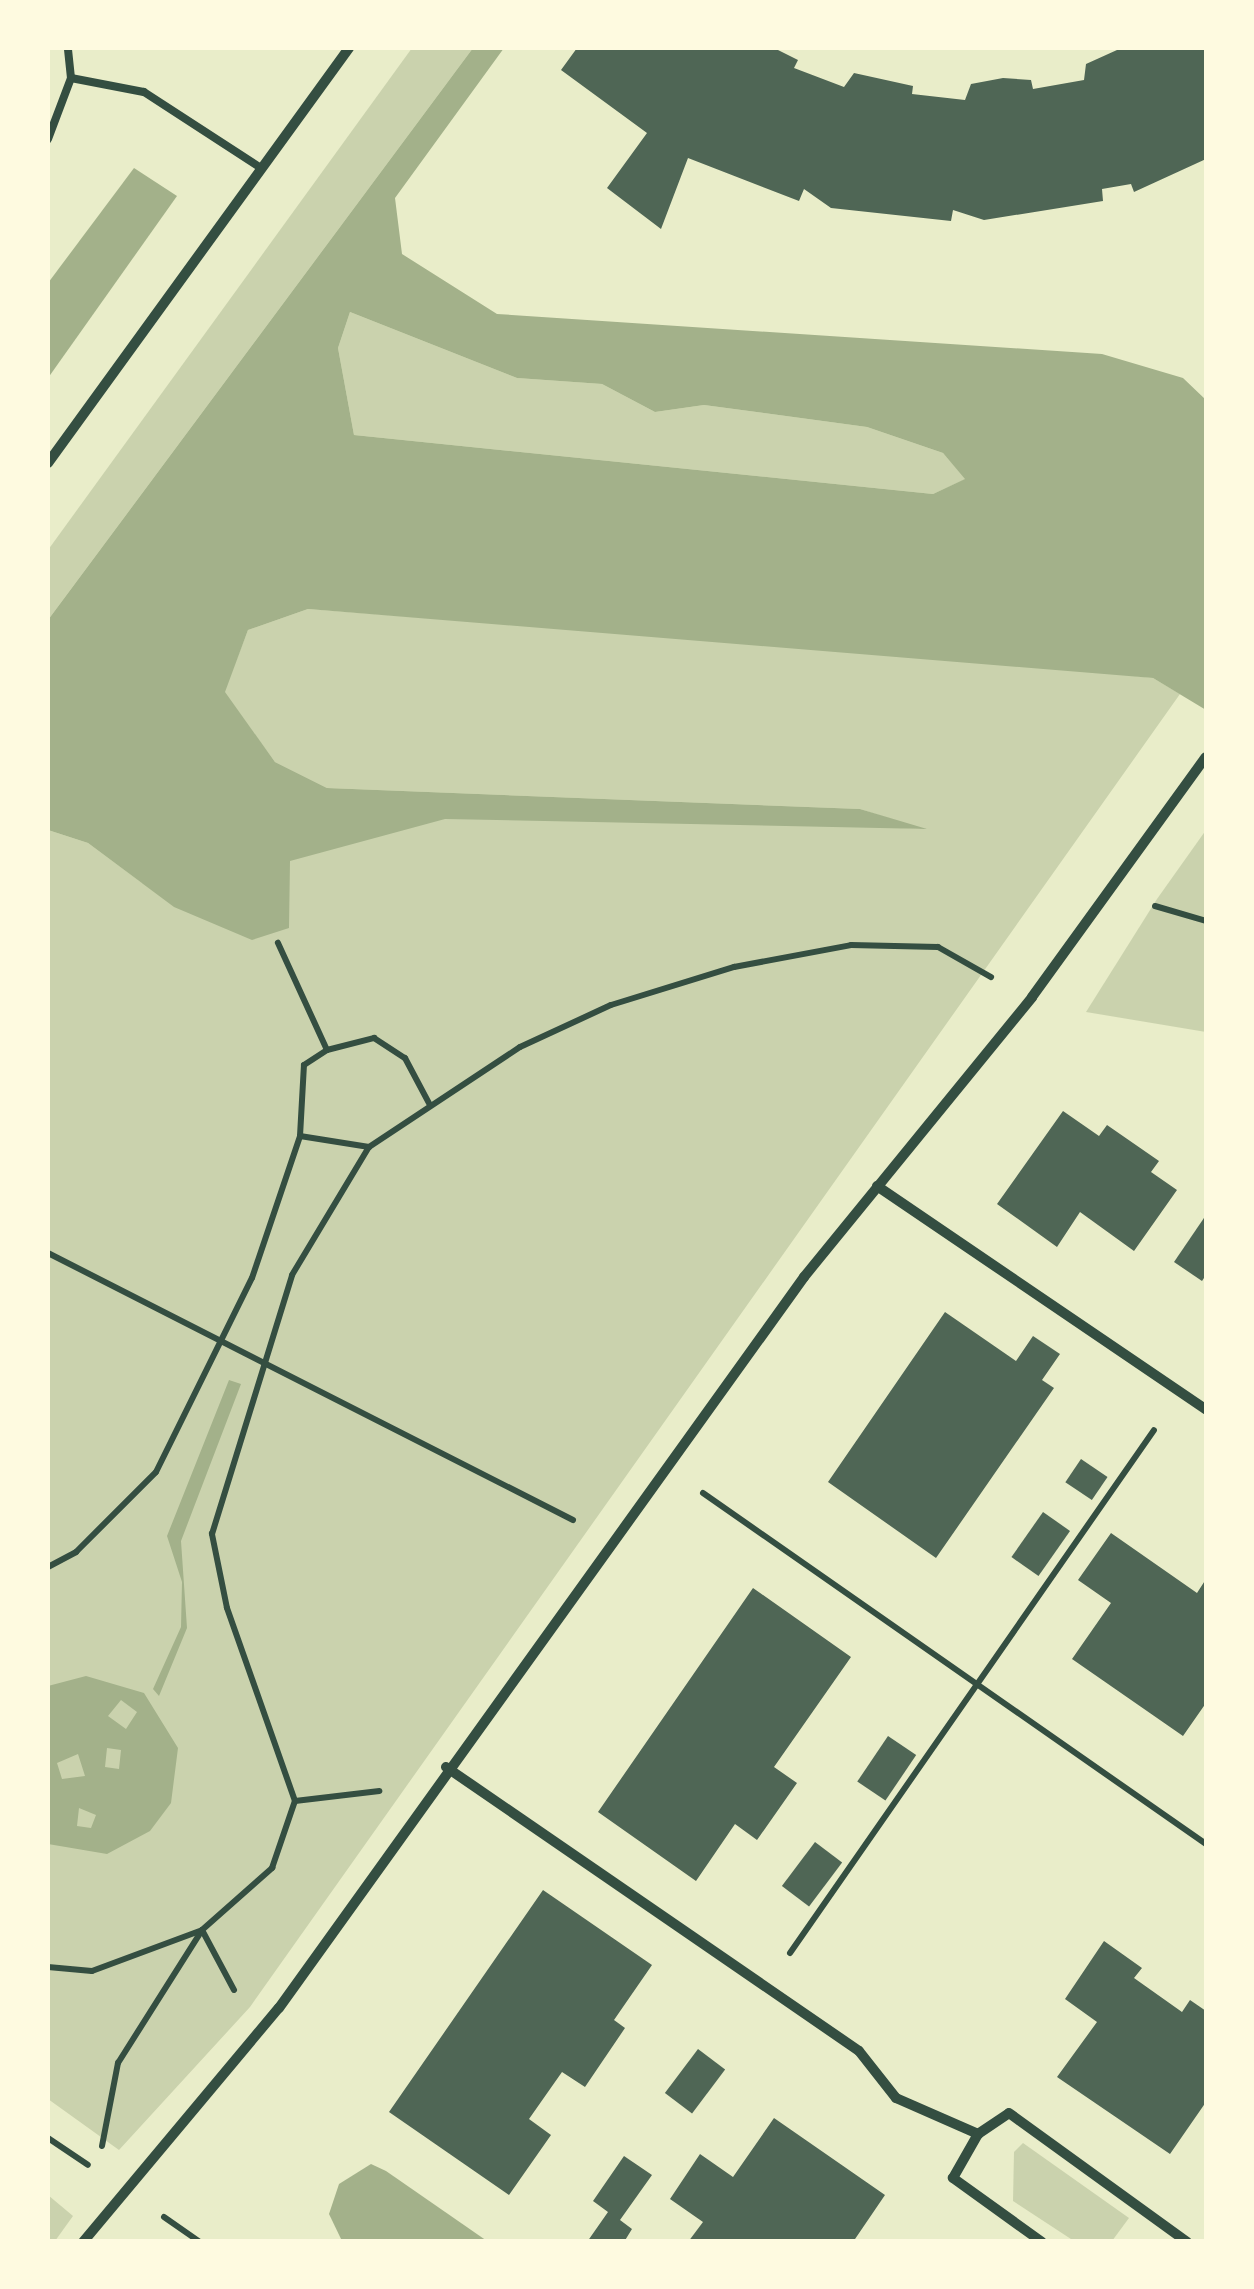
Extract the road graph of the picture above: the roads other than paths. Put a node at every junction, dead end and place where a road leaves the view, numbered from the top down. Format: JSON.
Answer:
{"nodes":[{"id":1,"x":68,"y":48,"type":"edge"},
{"id":2,"x":349,"y":48,"type":"edge"},
{"id":3,"x":71,"y":78,"type":"junction"},
{"id":4,"x":48,"y":139,"type":"edge"},
{"id":5,"x":261,"y":168,"type":"junction"},
{"id":6,"x":48,"y":463,"type":"edge"},
{"id":7,"x":1206,"y":756,"type":"edge"},
{"id":8,"x":877,"y":1186,"type":"junction"},
{"id":9,"x":1206,"y":1410,"type":"edge"},
{"id":10,"x":446,"y":1766,"type":"junction"},
{"id":11,"x":978,"y":2134,"type":"junction"},
{"id":12,"x":83,"y":2242,"type":"edge"},
{"id":13,"x":1042,"y":2242,"type":"edge"},
{"id":14,"x":1187,"y":2242,"type":"edge"}],
"edges":[{"from":1,"to":3,"type":"lane"},
{"from":2,"to":5,"type":"street"},
{"from":3,"to":4,"type":"lane"},
{"from":3,"to":5,"type":"lane"},
{"from":5,"to":6,"type":"street"},
{"from":7,"to":8,"type":"street"},
{"from":8,"to":9,"type":"street"},
{"from":8,"to":10,"type":"street"},
{"from":10,"to":11,"type":"street"},
{"from":10,"to":12,"type":"street"},
{"from":11,"to":13,"type":"street"},
{"from":11,"to":14,"type":"street"}]}
